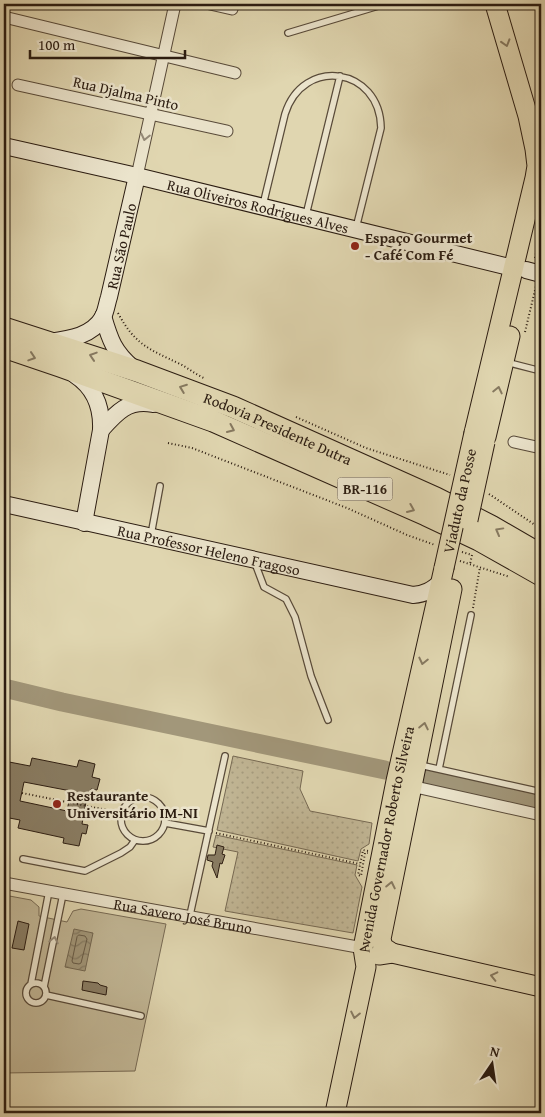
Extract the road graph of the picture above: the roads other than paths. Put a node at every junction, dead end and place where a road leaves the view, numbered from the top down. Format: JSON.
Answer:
{"nodes":[{"id":1,"x":175,"y":4,"type":"edge"},
{"id":2,"x":210,"y":4,"type":"edge"},
{"id":3,"x":385,"y":4,"type":"edge"},
{"id":4,"x":495,"y":4,"type":"edge"},
{"id":5,"x":232,"y":9,"type":"dead end"},
{"id":6,"x":4,"y":17,"type":"edge"},
{"id":7,"x":288,"y":33,"type":"dead end"},
{"id":8,"x":164,"y":56,"type":"junction"},
{"id":9,"x":235,"y":73,"type":"dead end"},
{"id":10,"x":340,"y":76,"type":"junction"},
{"id":11,"x":18,"y":85,"type":"dead end"},
{"id":12,"x":150,"y":114,"type":"junction"},
{"id":13,"x":227,"y":131,"type":"dead end"},
{"id":14,"x":537,"y":141,"type":"edge"},
{"id":15,"x":4,"y":146,"type":"edge"},
{"id":16,"x":136,"y":176,"type":"junction"},
{"id":17,"x":262,"y":207,"type":"junction"},
{"id":18,"x":541,"y":207,"type":"edge"},
{"id":19,"x":305,"y":217,"type":"junction"},
{"id":20,"x":356,"y":230,"type":"junction"},
{"id":21,"x":530,"y":271,"type":"edge"},
{"id":22,"x":103,"y":316,"type":"junction"},
{"id":23,"x":4,"y":328,"type":"edge"},
{"id":24,"x":49,"y":342,"type":"junction"},
{"id":25,"x":4,"y":348,"type":"edge"},
{"id":26,"x":504,"y":362,"type":"junction"},
{"id":27,"x":60,"y":366,"type":"junction"},
{"id":28,"x":136,"y":370,"type":"junction"},
{"id":29,"x":541,"y":371,"type":"edge"},
{"id":30,"x":186,"y":410,"type":"junction"},
{"id":31,"x":102,"y":430,"type":"junction"},
{"id":32,"x":480,"y":435,"type":"junction"},
{"id":33,"x":514,"y":442,"type":"dead end"},
{"id":34,"x":541,"y":448,"type":"edge"},
{"id":35,"x":160,"y":486,"type":"dead end"},
{"id":36,"x":4,"y":504,"type":"edge"},
{"id":37,"x":84,"y":522,"type":"junction"},
{"id":38,"x":150,"y":538,"type":"junction"},
{"id":39,"x":541,"y":555,"type":"edge"},
{"id":40,"x":254,"y":559,"type":"junction"},
{"id":41,"x":451,"y":571,"type":"junction"},
{"id":42,"x":541,"y":575,"type":"edge"},
{"id":43,"x":413,"y":595,"type":"junction"},
{"id":44,"x":434,"y":613,"type":"junction"},
{"id":45,"x":471,"y":615,"type":"road end"},
{"id":46,"x":328,"y":720,"type":"dead end"},
{"id":47,"x":225,"y":756,"type":"dead end"},
{"id":48,"x":416,"y":764,"type":"junction"},
{"id":49,"x":439,"y":769,"type":"junction"},
{"id":50,"x":411,"y":786,"type":"junction"},
{"id":51,"x":541,"y":792,"type":"edge"},
{"id":52,"x":541,"y":815,"type":"edge"},
{"id":53,"x":165,"y":822,"type":"junction"},
{"id":54,"x":209,"y":831,"type":"junction"},
{"id":55,"x":135,"y":840,"type":"junction"},
{"id":56,"x":24,"y":859,"type":"dead end"},
{"id":57,"x":4,"y":883,"type":"edge"},
{"id":58,"x":49,"y":891,"type":"junction"},
{"id":59,"x":63,"y":893,"type":"junction"},
{"id":60,"x":190,"y":915,"type":"junction"},
{"id":61,"x":363,"y":948,"type":"junction"},
{"id":62,"x":392,"y":952,"type":"junction"},
{"id":63,"x":366,"y":967,"type":"junction"},
{"id":64,"x":31,"y":984,"type":"junction"},
{"id":65,"x":44,"y":987,"type":"junction"},
{"id":66,"x":541,"y":987,"type":"edge"},
{"id":67,"x":46,"y":995,"type":"junction"},
{"id":68,"x":141,"y":1016,"type":"dead end"},
{"id":69,"x":337,"y":1113,"type":"edge"}],
"edges":[{"from":1,"to":8,"type":"street"},
{"from":2,"to":5,"type":"street"},
{"from":3,"to":7,"type":"lane"},
{"from":4,"to":14,"type":"main road","one_way":true},
{"from":6,"to":8,"type":"street"},
{"from":8,"to":9,"type":"street"},
{"from":8,"to":12,"type":"street"},
{"from":10,"to":17,"type":"lane"},
{"from":10,"to":19,"type":"lane"},
{"from":10,"to":20,"type":"lane"},
{"from":11,"to":12,"type":"street","name":"Rua Djalma Pinto"},
{"from":12,"to":13,"type":"street","name":"Rua Djalma Pinto"},
{"from":12,"to":16,"type":"street","one_way":true},
{"from":14,"to":21,"type":"main road"},
{"from":15,"to":16,"type":"main road","name":"Rua Oliveiros Rodrigues Alves"},
{"from":16,"to":17,"type":"main road","name":"Rua Oliveiros Rodrigues Alves"},
{"from":16,"to":22,"type":"main road","name":"Rua São Paulo"},
{"from":17,"to":19,"type":"main road","name":"Rua Oliveiros Rodrigues Alves"},
{"from":18,"to":21,"type":"main road"},
{"from":19,"to":20,"type":"main road","name":"Rua Oliveiros Rodrigues Alves"},
{"from":20,"to":21,"type":"main road","name":"Rua Oliveiros Rodrigues Alves"},
{"from":21,"to":26,"type":"main road"},
{"from":21,"to":32,"type":"main road"},
{"from":22,"to":24,"type":"main road","name":"Rua São Paulo"},
{"from":22,"to":28,"type":"main road"},
{"from":23,"to":24,"type":"highway","name":"Rodovia Presidente Dutra","number":"BR-116"},
{"from":28,"to":24,"type":"highway","name":"Rodovia Presidente Dutra","number":"BR-116","one_way":true},
{"from":25,"to":27,"type":"highway","name":"Rodovia Presidente Dutra","number":"BR-116","one_way":true},
{"from":26,"to":29,"type":"lane"},
{"from":32,"to":26,"type":"main road","one_way":true},
{"from":27,"to":30,"type":"highway","name":"Rodovia Presidente Dutra","number":"BR-116"},
{"from":27,"to":31,"type":"main road"},
{"from":39,"to":28,"type":"highway","name":"Rodovia Presidente Dutra","number":"BR-116","one_way":true},
{"from":30,"to":31,"type":"main road"},
{"from":30,"to":42,"type":"highway","name":"Rodovia Presidente Dutra","number":"BR-116","one_way":true},
{"from":31,"to":37,"type":"main road"},
{"from":32,"to":41,"type":"main road","name":"Viaduto da Posse","bridge":true},
{"from":33,"to":34,"type":"street"},
{"from":35,"to":38,"type":"lane"},
{"from":36,"to":37,"type":"main road","name":"Rua Professor Heleno Fragoso"},
{"from":37,"to":38,"type":"main road","name":"Rua Professor Heleno Fragoso"},
{"from":38,"to":40,"type":"main road","name":"Rua Professor Heleno Fragoso"},
{"from":40,"to":43,"type":"main road","name":"Rua Professor Heleno Fragoso"},
{"from":40,"to":46,"type":"lane"},
{"from":41,"to":43,"type":"main road"},
{"from":41,"to":44,"type":"main road","name":"Avenida Governador Roberto Silveira"},
{"from":48,"to":41,"type":"main road","name":"Avenida Governador Roberto Silveira","one_way":true},
{"from":43,"to":44,"type":"main road","name":"Rua Professor Heleno Fragoso"},
{"from":44,"to":61,"type":"main road","name":"Avenida Governador Roberto Silveira","one_way":true},
{"from":45,"to":49,"type":"lane"},
{"from":47,"to":54,"type":"lane"},
{"from":48,"to":49,"type":"lane"},
{"from":48,"to":50,"type":"main road","name":"Avenida Governador Roberto Silveira"},
{"from":49,"to":51,"type":"lane"},
{"from":50,"to":52,"type":"street"},
{"from":62,"to":50,"type":"main road","name":"Avenida Governador Roberto Silveira","one_way":true},
{"from":53,"to":54,"type":"lane"},
{"from":53,"to":55,"type":"lane"},
{"from":53,"to":55,"type":"lane"},
{"from":54,"to":60,"type":"lane"},
{"from":55,"to":56,"type":"lane"},
{"from":57,"to":58,"type":"street","name":"Rua Savero José Bruno"},
{"from":58,"to":59,"type":"street","name":"Rua Savero José Bruno"},
{"from":58,"to":64,"type":"lane"},
{"from":59,"to":60,"type":"street","name":"Rua Savero José Bruno"},
{"from":65,"to":59,"type":"lane","one_way":true},
{"from":60,"to":61,"type":"street","name":"Rua Savero José Bruno"},
{"from":61,"to":63,"type":"main road","name":"Avenida Governador Roberto Silveira"},
{"from":62,"to":63,"type":"main road"},
{"from":66,"to":62,"type":"main road","one_way":true},
{"from":63,"to":69,"type":"main road","name":"Avenida Governador Roberto Silveira","one_way":true},
{"from":64,"to":65,"type":"lane"},
{"from":64,"to":67,"type":"lane"},
{"from":65,"to":67,"type":"lane"},
{"from":67,"to":68,"type":"lane"}]}
